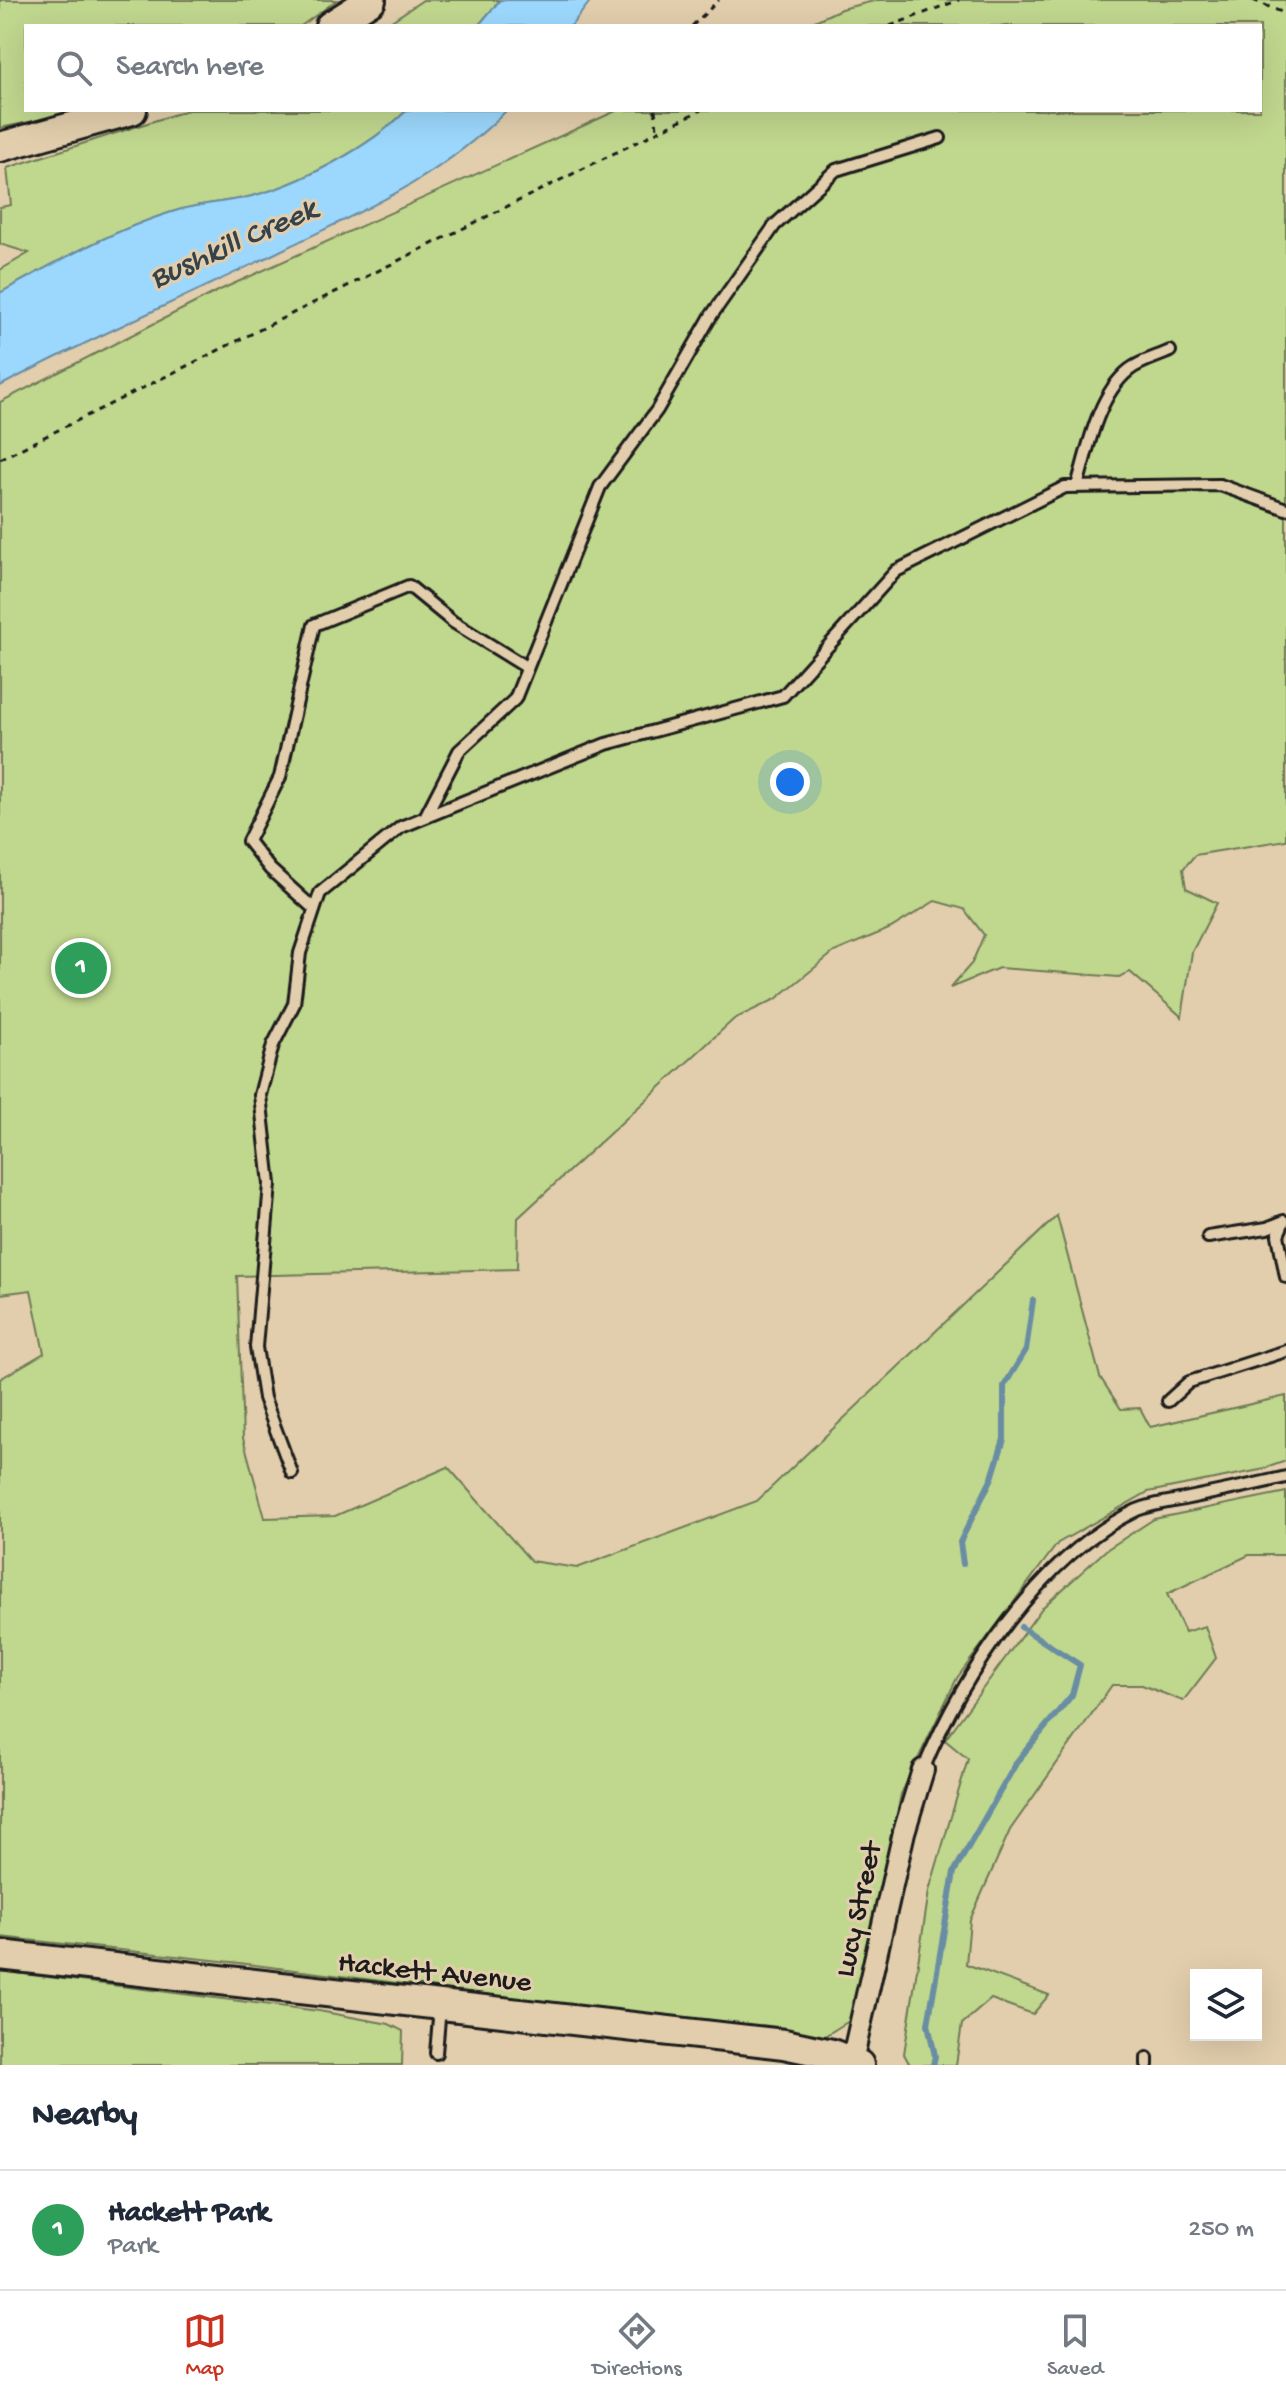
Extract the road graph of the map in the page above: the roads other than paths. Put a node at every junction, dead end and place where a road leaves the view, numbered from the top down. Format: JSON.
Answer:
{"nodes":[{"id":1,"x":371,"y":0,"type":"edge"},
{"id":2,"x":333,"y":24,"type":"edge"},
{"id":3,"x":125,"y":112,"type":"edge"},
{"id":4,"x":940,"y":138,"type":"dead end"},
{"id":5,"x":0,"y":147,"type":"edge"},
{"id":6,"x":1170,"y":351,"type":"dead end"},
{"id":7,"x":1077,"y":486,"type":"junction"},
{"id":8,"x":1286,"y":509,"type":"edge"},
{"id":9,"x":526,"y":667,"type":"junction"},
{"id":10,"x":425,"y":818,"type":"junction"},
{"id":11,"x":313,"y":908,"type":"junction"},
{"id":12,"x":1285,"y":1220,"type":"edge"},
{"id":13,"x":1208,"y":1237,"type":"dead end"},
{"id":14,"x":1286,"y":1277,"type":"edge"},
{"id":15,"x":1286,"y":1351,"type":"edge"},
{"id":16,"x":1168,"y":1401,"type":"dead end"},
{"id":17,"x":292,"y":1473,"type":"dead end"},
{"id":18,"x":1286,"y":1477,"type":"edge"},
{"id":19,"x":923,"y":1770,"type":"joint"},
{"id":20,"x":0,"y":1955,"type":"edge"},
{"id":21,"x":440,"y":2005,"type":"junction"},
{"id":22,"x":436,"y":2053,"type":"dead end"},
{"id":23,"x":855,"y":2063,"type":"edge"}],
"edges":[{"from":1,"to":2,"type":"main road"},
{"from":3,"to":5,"type":"main road"},
{"from":4,"to":9,"type":"lane"},
{"from":6,"to":7,"type":"lane"},
{"from":7,"to":8,"type":"lane"},
{"from":7,"to":10,"type":"lane"},
{"from":9,"to":10,"type":"lane"},
{"from":9,"to":11,"type":"lane"},
{"from":10,"to":11,"type":"lane"},
{"from":11,"to":17,"type":"lane"},
{"from":12,"to":13,"type":"lane"},
{"from":12,"to":14,"type":"lane"},
{"from":15,"to":16,"type":"lane"},
{"from":18,"to":19,"type":"lane"},
{"from":19,"to":23,"type":"street","name":"Lucy Street"},
{"from":20,"to":21,"type":"main road","name":"Hackett Avenue"},
{"from":21,"to":22,"type":"lane"},
{"from":21,"to":23,"type":"main road","name":"Hackett Avenue"}]}
